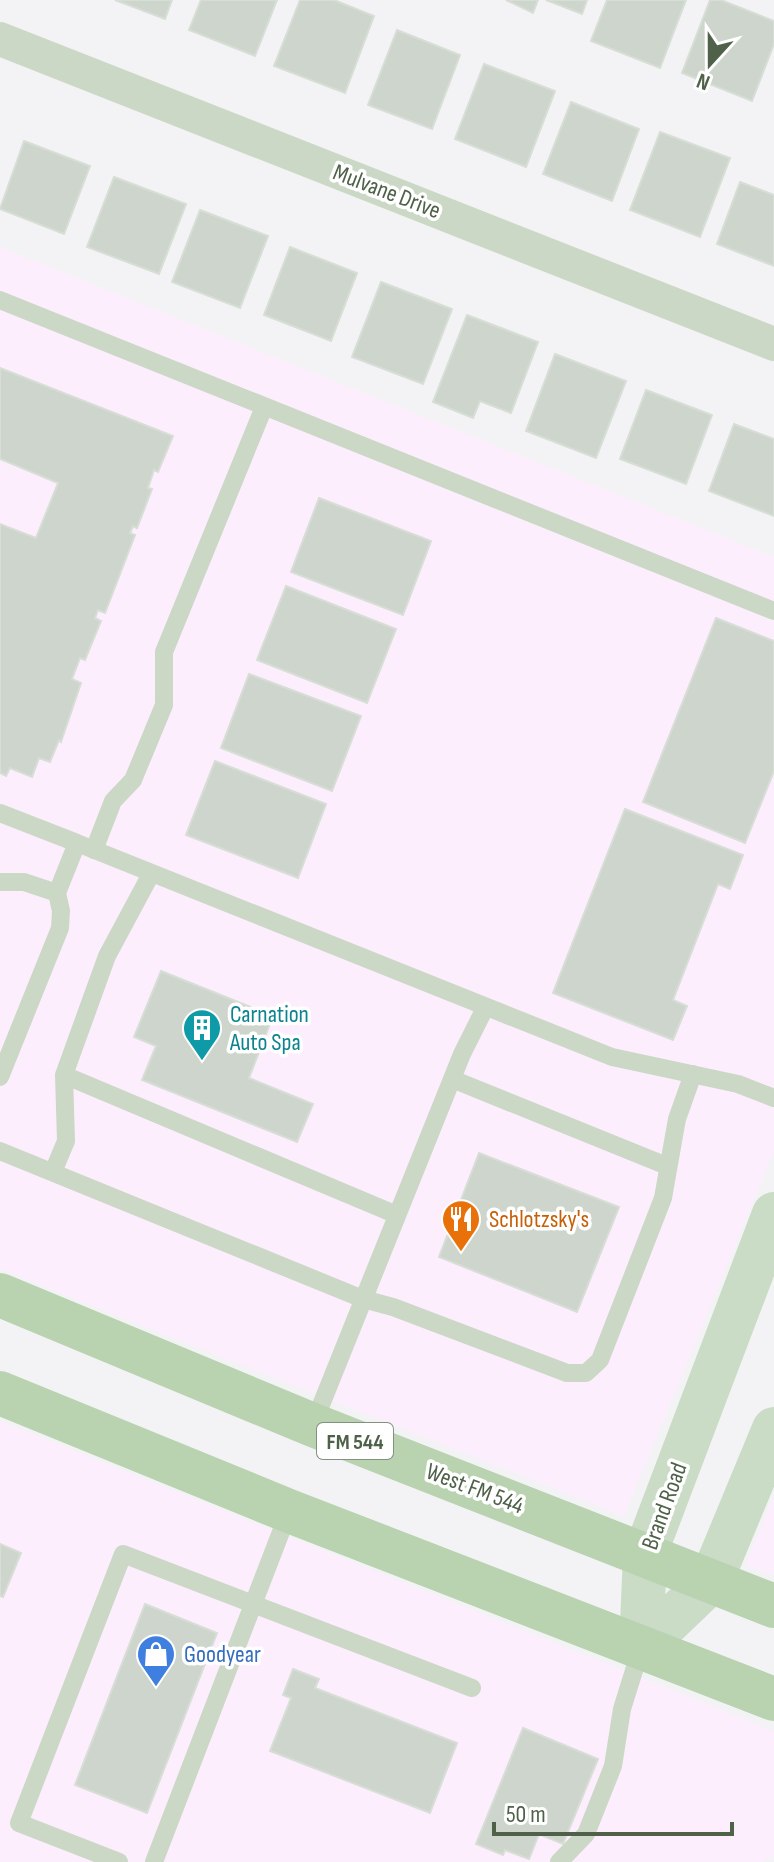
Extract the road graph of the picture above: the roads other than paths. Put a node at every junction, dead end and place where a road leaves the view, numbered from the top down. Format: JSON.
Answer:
{"nodes":[{"id":1,"x":0,"y":39,"type":"edge"},
{"id":2,"x":0,"y":300,"type":"edge"},
{"id":3,"x":774,"y":344,"type":"edge"},
{"id":4,"x":264,"y":407,"type":"junction"},
{"id":5,"x":774,"y":611,"type":"edge"},
{"id":6,"x":0,"y":813,"type":"edge"},
{"id":7,"x":86,"y":847,"type":"junction"},
{"id":8,"x":151,"y":874,"type":"junction"},
{"id":9,"x":0,"y":882,"type":"edge"},
{"id":10,"x":57,"y":893,"type":"junction"},
{"id":11,"x":485,"y":1008,"type":"junction"},
{"id":12,"x":693,"y":1074,"type":"junction"},
{"id":13,"x":64,"y":1075,"type":"junction"},
{"id":14,"x":0,"y":1077,"type":"edge"},
{"id":15,"x":452,"y":1079,"type":"junction"},
{"id":16,"x":774,"y":1098,"type":"edge"},
{"id":17,"x":0,"y":1151,"type":"edge"},
{"id":18,"x":667,"y":1166,"type":"junction"},
{"id":19,"x":53,"y":1172,"type":"junction"},
{"id":20,"x":774,"y":1214,"type":"edge"},
{"id":21,"x":397,"y":1215,"type":"junction"},
{"id":22,"x":0,"y":1295,"type":"edge"},
{"id":23,"x":363,"y":1299,"type":"junction"},
{"id":24,"x":0,"y":1393,"type":"edge"},
{"id":25,"x":313,"y":1425,"type":"junction"},
{"id":26,"x":774,"y":1429,"type":"edge"},
{"id":27,"x":289,"y":1511,"type":"junction"},
{"id":28,"x":645,"y":1554,"type":"junction"},
{"id":29,"x":711,"y":1581,"type":"junction"},
{"id":30,"x":252,"y":1603,"type":"junction"},
{"id":31,"x":774,"y":1606,"type":"edge"},
{"id":32,"x":641,"y":1648,"type":"junction"},
{"id":33,"x":472,"y":1688,"type":"dead end"},
{"id":34,"x":774,"y":1699,"type":"edge"},
{"id":35,"x":119,"y":1862,"type":"edge"},
{"id":36,"x":154,"y":1862,"type":"edge"},
{"id":37,"x":559,"y":1862,"type":"edge"}],
"edges":[{"from":1,"to":3,"type":"street","name":"Mulvane Drive"},
{"from":2,"to":4,"type":"lane"},
{"from":4,"to":5,"type":"lane"},
{"from":4,"to":7,"type":"lane"},
{"from":6,"to":7,"type":"lane"},
{"from":7,"to":8,"type":"lane"},
{"from":7,"to":10,"type":"lane"},
{"from":8,"to":11,"type":"lane"},
{"from":8,"to":13,"type":"lane"},
{"from":9,"to":10,"type":"lane"},
{"from":10,"to":14,"type":"lane"},
{"from":11,"to":12,"type":"lane"},
{"from":11,"to":15,"type":"lane"},
{"from":12,"to":16,"type":"lane"},
{"from":12,"to":18,"type":"lane"},
{"from":13,"to":19,"type":"lane"},
{"from":13,"to":21,"type":"lane"},
{"from":15,"to":18,"type":"lane"},
{"from":15,"to":21,"type":"lane"},
{"from":17,"to":19,"type":"lane"},
{"from":18,"to":23,"type":"lane"},
{"from":19,"to":23,"type":"lane"},
{"from":20,"to":28,"type":"main road","name":"Brand Road"},
{"from":21,"to":23,"type":"lane"},
{"from":22,"to":25,"type":"main road","name":"West FM 544","number":"FM 544"},
{"from":23,"to":25,"type":"lane"},
{"from":24,"to":27,"type":"main road"},
{"from":25,"to":28,"type":"main road","name":"West FM 544","number":"FM 544"},
{"from":26,"to":29,"type":"main road"},
{"from":27,"to":30,"type":"lane"},
{"from":27,"to":32,"type":"main road"},
{"from":28,"to":29,"type":"main road","name":"West FM 544","number":"FM 544"},
{"from":28,"to":32,"type":"main road","name":"Brand Road"},
{"from":29,"to":31,"type":"main road","name":"West FM 544","number":"FM 544"},
{"from":29,"to":32,"type":"main road"},
{"from":30,"to":33,"type":"lane"},
{"from":30,"to":35,"type":"lane"},
{"from":30,"to":36,"type":"lane"},
{"from":32,"to":34,"type":"main road"},
{"from":32,"to":37,"type":"lane"}]}
